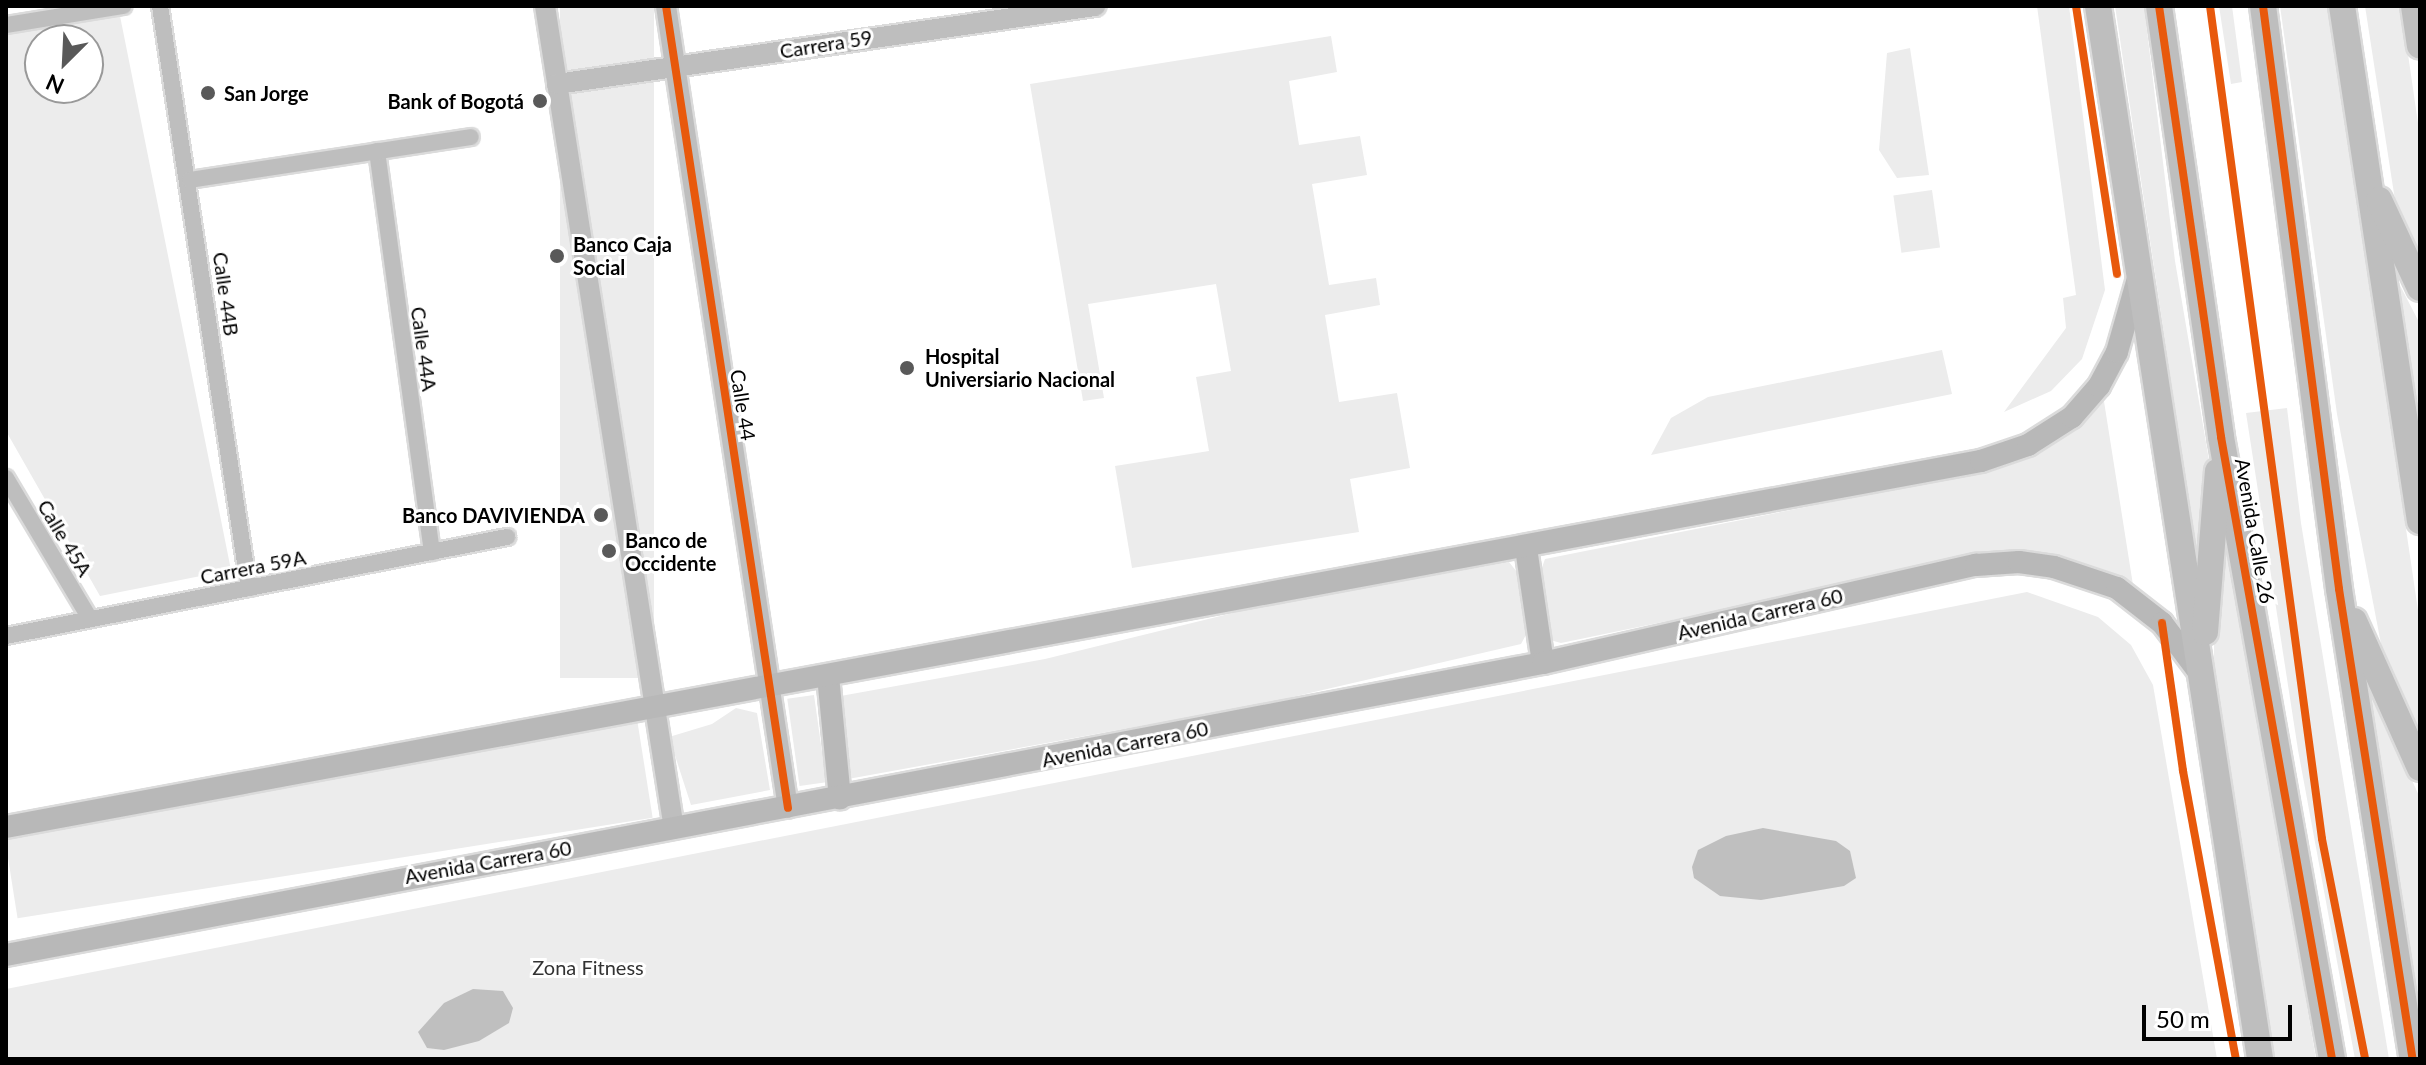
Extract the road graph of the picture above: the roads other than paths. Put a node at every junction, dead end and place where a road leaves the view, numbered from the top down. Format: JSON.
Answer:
{"nodes":[{"id":1,"x":123,"y":6,"type":"edge"},
{"id":2,"x":160,"y":6,"type":"edge"},
{"id":3,"x":545,"y":6,"type":"edge"},
{"id":4,"x":666,"y":6,"type":"edge"},
{"id":5,"x":1095,"y":6,"type":"edge"},
{"id":6,"x":2098,"y":6,"type":"edge"},
{"id":7,"x":2159,"y":6,"type":"edge"},
{"id":8,"x":2263,"y":6,"type":"edge"},
{"id":9,"x":2342,"y":6,"type":"edge"},
{"id":10,"x":2355,"y":6,"type":"edge"},
{"id":11,"x":2414,"y":6,"type":"edge"},
{"id":12,"x":6,"y":25,"type":"edge"},
{"id":13,"x":2347,"y":41,"type":"junction"},
{"id":14,"x":2420,"y":46,"type":"edge"},
{"id":15,"x":675,"y":67,"type":"junction"},
{"id":16,"x":557,"y":84,"type":"junction"},
{"id":17,"x":471,"y":137,"type":"dead end"},
{"id":18,"x":377,"y":151,"type":"junction"},
{"id":19,"x":2366,"y":173,"type":"junction"},
{"id":20,"x":190,"y":180,"type":"junction"},
{"id":21,"x":2139,"y":269,"type":"junction"},
{"id":22,"x":2420,"y":288,"type":"edge"},
{"id":23,"x":2221,"y":437,"type":"junction"},
{"id":24,"x":6,"y":478,"type":"edge"},
{"id":25,"x":2420,"y":521,"type":"edge"},
{"id":26,"x":507,"y":537,"type":"dead end"},
{"id":27,"x":1526,"y":548,"type":"junction"},
{"id":28,"x":432,"y":552,"type":"junction"},
{"id":29,"x":249,"y":588,"type":"junction"},
{"id":30,"x":2339,"y":589,"type":"junction"},
{"id":31,"x":90,"y":619,"type":"junction"},
{"id":32,"x":6,"y":636,"type":"edge"},
{"id":33,"x":1543,"y":663,"type":"junction"},
{"id":34,"x":828,"y":676,"type":"junction"},
{"id":35,"x":2201,"y":676,"type":"junction"},
{"id":36,"x":769,"y":685,"type":"junction"},
{"id":37,"x":655,"y":705,"type":"junction"},
{"id":38,"x":2420,"y":768,"type":"edge"},
{"id":39,"x":840,"y":798,"type":"junction"},
{"id":40,"x":788,"y":808,"type":"junction"},
{"id":41,"x":6,"y":827,"type":"edge"},
{"id":42,"x":674,"y":829,"type":"junction"},
{"id":43,"x":6,"y":955,"type":"edge"},
{"id":44,"x":2260,"y":1059,"type":"edge"},
{"id":45,"x":2332,"y":1059,"type":"edge"},
{"id":46,"x":2413,"y":1059,"type":"edge"}],
"edges":[{"from":1,"to":12,"type":"street"},
{"from":2,"to":20,"type":"street","name":"Calle 44B"},
{"from":3,"to":16,"type":"street"},
{"from":4,"to":15,"type":"street","name":"Calle 44"},
{"from":5,"to":15,"type":"street","name":"Carrera 59"},
{"from":6,"to":21,"type":"main road"},
{"from":7,"to":23,"type":"main road","name":"Avenida Calle 26"},
{"from":8,"to":30,"type":"main road"},
{"from":9,"to":13,"type":"main road"},
{"from":10,"to":13,"type":"main road"},
{"from":11,"to":14,"type":"main road"},
{"from":13,"to":19,"type":"main road"},
{"from":15,"to":16,"type":"street","name":"Carrera 59"},
{"from":15,"to":36,"type":"street","name":"Calle 44"},
{"from":16,"to":37,"type":"street"},
{"from":17,"to":18,"type":"street"},
{"from":18,"to":20,"type":"street"},
{"from":18,"to":28,"type":"street","name":"Calle 44A"},
{"from":19,"to":22,"type":"main road"},
{"from":19,"to":25,"type":"main road"},
{"from":20,"to":29,"type":"street","name":"Calle 44B"},
{"from":21,"to":27,"type":"main road"},
{"from":21,"to":35,"type":"main road"},
{"from":23,"to":35,"type":"main road"},
{"from":23,"to":45,"type":"main road","name":"Avenida Calle 26"},
{"from":24,"to":31,"type":"street","name":"Calle 45A"},
{"from":26,"to":28,"type":"street","name":"Carrera 59A"},
{"from":27,"to":33,"type":"main road"},
{"from":27,"to":34,"type":"main road"},
{"from":28,"to":29,"type":"street","name":"Carrera 59A"},
{"from":29,"to":31,"type":"street","name":"Carrera 59A"},
{"from":30,"to":38,"type":"main road"},
{"from":30,"to":46,"type":"main road"},
{"from":31,"to":32,"type":"street","name":"Carrera 59A"},
{"from":33,"to":35,"type":"main road","name":"Avenida Carrera 60"},
{"from":33,"to":39,"type":"main road","name":"Avenida Carrera 60"},
{"from":34,"to":36,"type":"main road"},
{"from":34,"to":39,"type":"main road"},
{"from":35,"to":44,"type":"main road"},
{"from":36,"to":37,"type":"main road"},
{"from":36,"to":40,"type":"street","name":"Calle 44"},
{"from":37,"to":41,"type":"main road"},
{"from":37,"to":42,"type":"street"},
{"from":39,"to":40,"type":"main road","name":"Avenida Carrera 60"},
{"from":40,"to":42,"type":"main road","name":"Avenida Carrera 60"},
{"from":42,"to":43,"type":"main road","name":"Avenida Carrera 60"}]}
